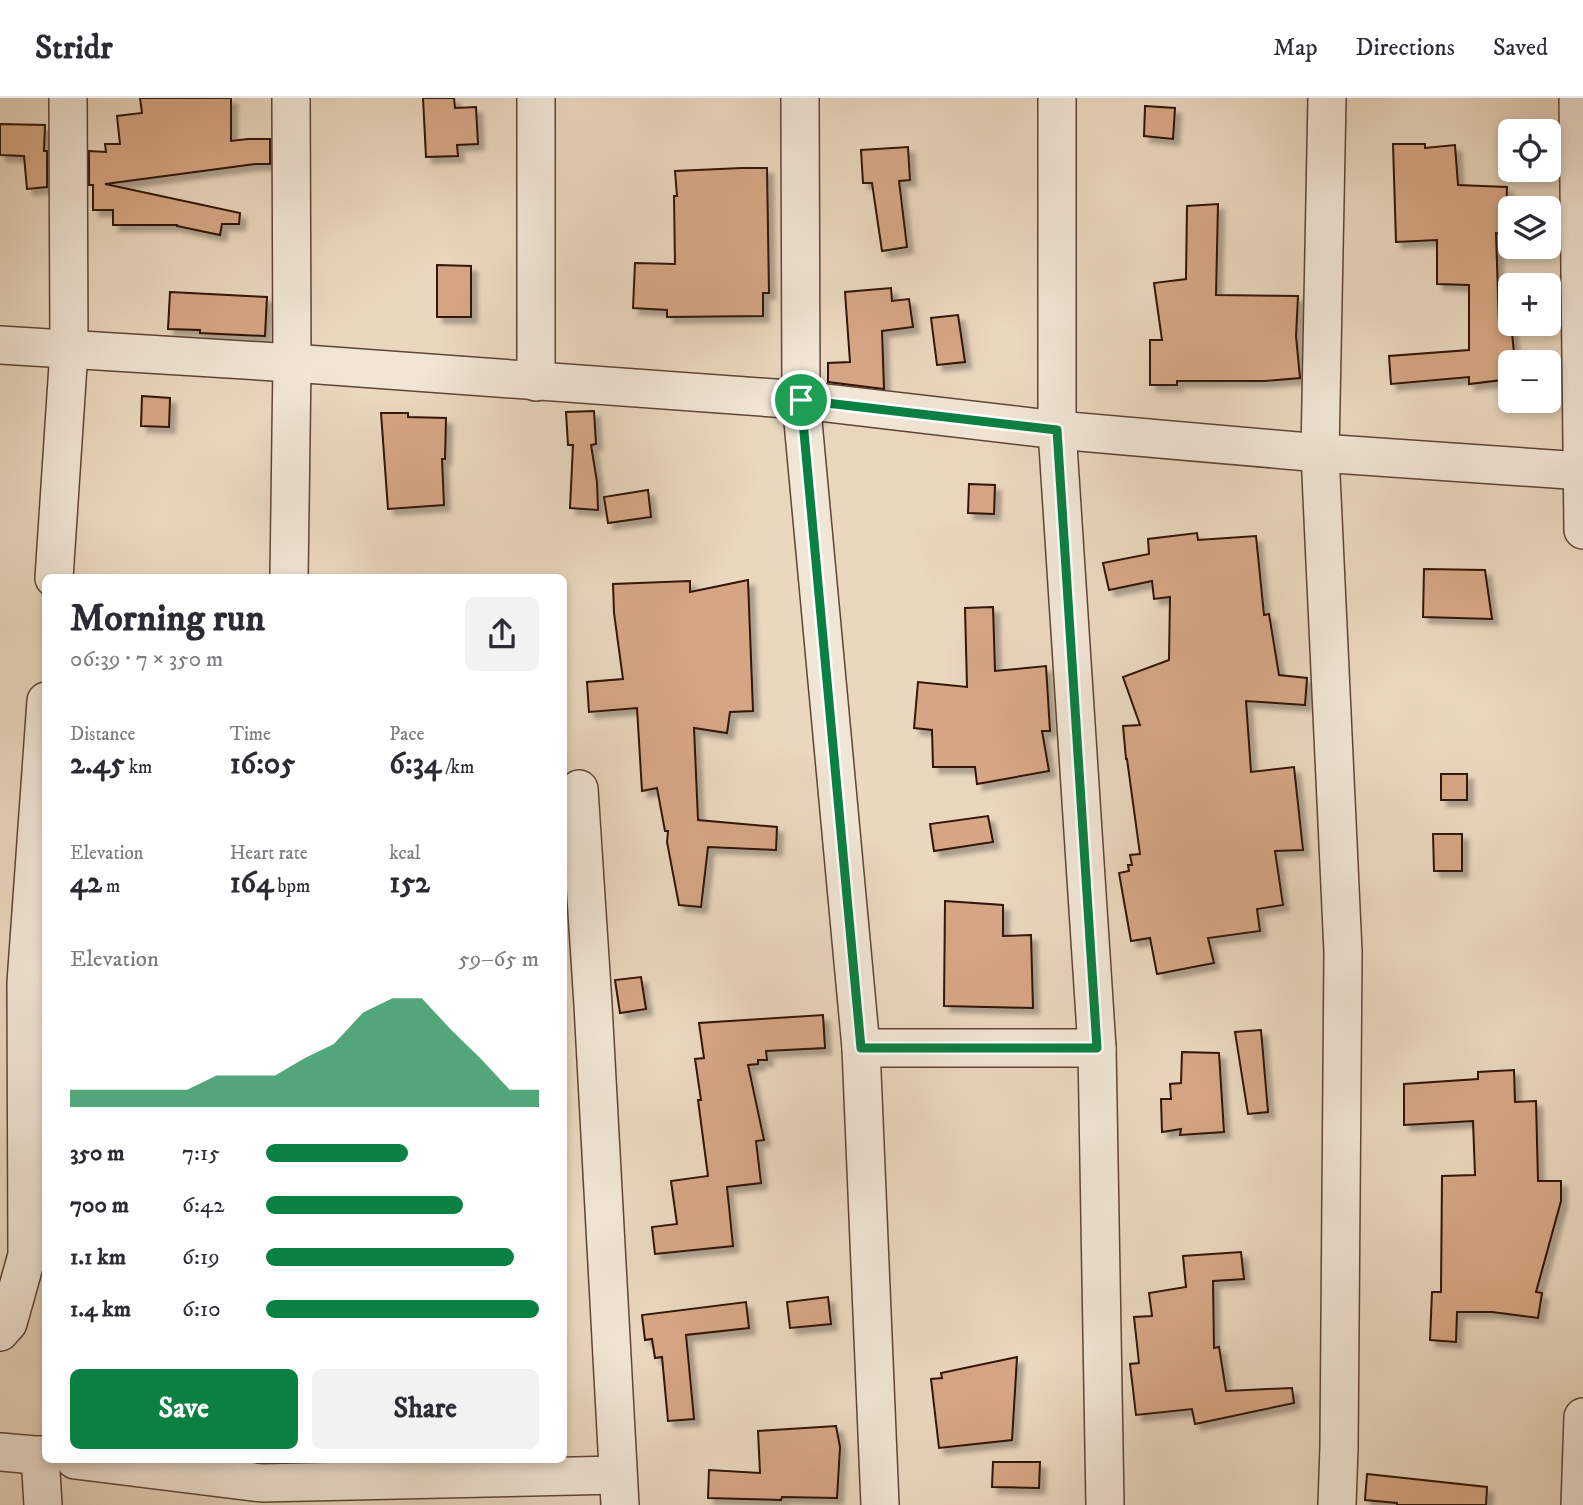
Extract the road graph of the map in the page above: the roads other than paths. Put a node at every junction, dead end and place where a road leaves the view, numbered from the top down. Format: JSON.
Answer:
{"nodes":[{"id":1,"x":68,"y":98,"type":"edge"},
{"id":2,"x":291,"y":98,"type":"edge"},
{"id":3,"x":536,"y":98,"type":"edge"},
{"id":4,"x":800,"y":98,"type":"edge"},
{"id":5,"x":1057,"y":98,"type":"edge"},
{"id":6,"x":1328,"y":98,"type":"edge"},
{"id":7,"x":1578,"y":98,"type":"edge"},
{"id":8,"x":0,"y":345,"type":"edge"},
{"id":9,"x":69,"y":350,"type":"junction"},
{"id":10,"x":292,"y":363,"type":"junction"},
{"id":11,"x":536,"y":382,"type":"junction"},
{"id":12,"x":801,"y":400,"type":"junction"},
{"id":13,"x":1057,"y":430,"type":"junction"},
{"id":14,"x":1320,"y":453,"type":"junction"},
{"id":15,"x":1583,"y":471,"type":"edge"},
{"id":16,"x":1583,"y":530,"type":"edge"},
{"id":17,"x":54,"y":574,"type":"edge"},
{"id":18,"x":289,"y":574,"type":"edge"},
{"id":19,"x":42,"y":752,"type":"edge"},
{"id":20,"x":579,"y":789,"type":"dead end"},
{"id":21,"x":24,"y":982,"type":"edge"},
{"id":22,"x":578,"y":1006,"type":"edge"},
{"id":23,"x":861,"y":1048,"type":"junction"},
{"id":24,"x":1097,"y":1048,"type":"junction"},
{"id":25,"x":0,"y":1332,"type":"edge"},
{"id":26,"x":1583,"y":1417,"type":"edge"},
{"id":27,"x":0,"y":1452,"type":"edge"},
{"id":28,"x":42,"y":1455,"type":"edge"},
{"id":29,"x":43,"y":1463,"type":"edge"},
{"id":30,"x":126,"y":1463,"type":"edge"},
{"id":31,"x":262,"y":1471,"type":"edge"},
{"id":32,"x":619,"y":1490,"type":"edge"},
{"id":33,"x":43,"y":1505,"type":"edge"},
{"id":34,"x":880,"y":1505,"type":"edge"},
{"id":35,"x":1105,"y":1505,"type":"edge"},
{"id":36,"x":1337,"y":1505,"type":"edge"},
{"id":37,"x":1580,"y":1505,"type":"edge"}],
"edges":[{"from":1,"to":9,"type":"street"},
{"from":2,"to":10,"type":"street"},
{"from":3,"to":11,"type":"street"},
{"from":4,"to":12,"type":"street"},
{"from":5,"to":13,"type":"street"},
{"from":6,"to":14,"type":"street"},
{"from":7,"to":15,"type":"street"},
{"from":8,"to":9,"type":"street"},
{"from":9,"to":10,"type":"street"},
{"from":9,"to":17,"type":"street"},
{"from":10,"to":11,"type":"street"},
{"from":10,"to":18,"type":"street"},
{"from":11,"to":12,"type":"street"},
{"from":12,"to":13,"type":"street"},
{"from":12,"to":23,"type":"street"},
{"from":13,"to":14,"type":"street"},
{"from":13,"to":24,"type":"street"},
{"from":14,"to":15,"type":"street"},
{"from":14,"to":36,"type":"street"},
{"from":15,"to":16,"type":"street"},
{"from":19,"to":21,"type":"street"},
{"from":20,"to":22,"type":"street"},
{"from":21,"to":25,"type":"street"},
{"from":22,"to":32,"type":"street"},
{"from":23,"to":24,"type":"street"},
{"from":23,"to":34,"type":"street"},
{"from":24,"to":35,"type":"street"},
{"from":26,"to":37,"type":"street"},
{"from":27,"to":28,"type":"street"},
{"from":29,"to":33,"type":"street"},
{"from":30,"to":31,"type":"street"},
{"from":31,"to":32,"type":"street"}]}
